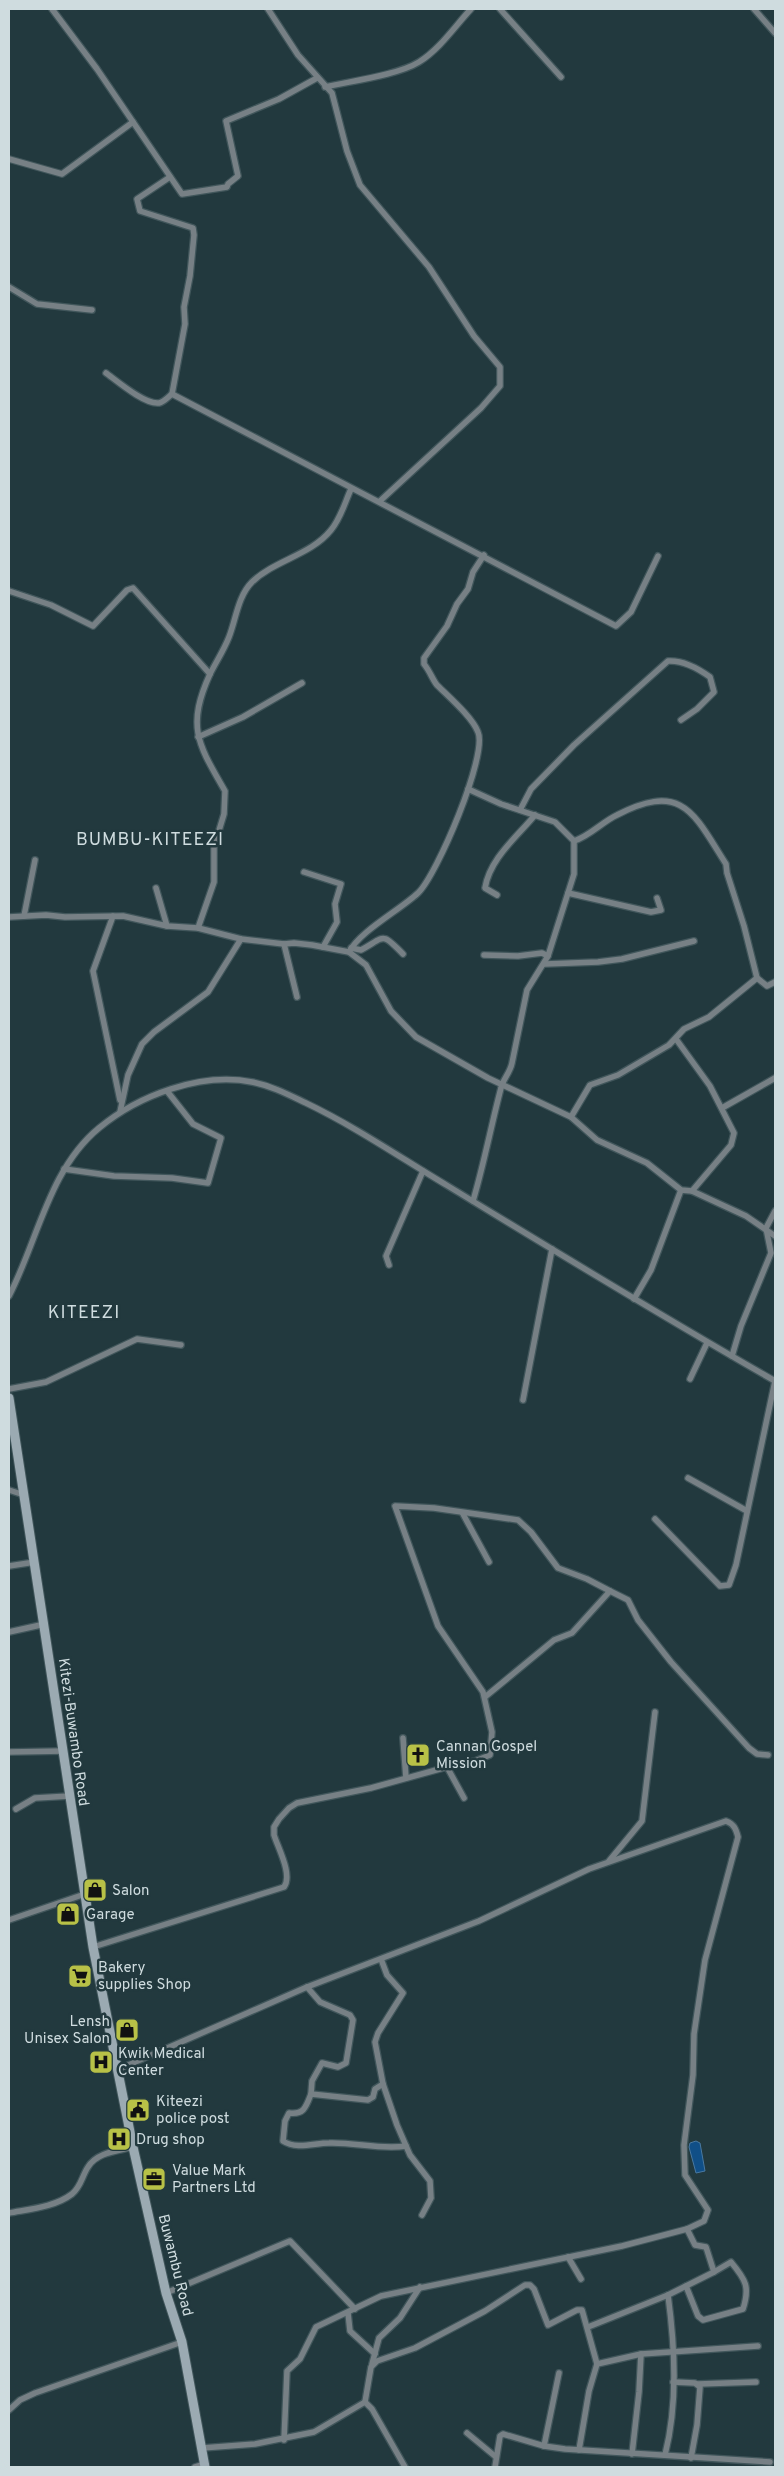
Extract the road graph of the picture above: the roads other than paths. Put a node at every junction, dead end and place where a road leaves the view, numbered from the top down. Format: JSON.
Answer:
{"nodes":[{"id":1,"x":52,"y":9,"type":"edge"},
{"id":2,"x":268,"y":9,"type":"edge"},
{"id":3,"x":471,"y":9,"type":"edge"},
{"id":4,"x":500,"y":9,"type":"edge"},
{"id":5,"x":754,"y":9,"type":"edge"},
{"id":6,"x":775,"y":33,"type":"edge"},
{"id":7,"x":561,"y":77,"type":"dead end"},
{"id":8,"x":317,"y":78,"type":"junction"},
{"id":9,"x":325,"y":87,"type":"junction"},
{"id":10,"x":133,"y":122,"type":"junction"},
{"id":11,"x":9,"y":159,"type":"edge"},
{"id":12,"x":170,"y":176,"type":"junction"},
{"id":13,"x":9,"y":287,"type":"edge"},
{"id":14,"x":92,"y":310,"type":"dead end"},
{"id":15,"x":106,"y":373,"type":"dead end"},
{"id":16,"x":172,"y":394,"type":"junction"},
{"id":17,"x":352,"y":489,"type":"junction"},
{"id":18,"x":380,"y":501,"type":"junction"},
{"id":19,"x":484,"y":555,"type":"junction"},
{"id":20,"x":658,"y":556,"type":"dead end"},
{"id":21,"x":9,"y":591,"type":"edge"},
{"id":22,"x":210,"y":674,"type":"junction"},
{"id":23,"x":302,"y":683,"type":"dead end"},
{"id":24,"x":681,"y":720,"type":"dead end"},
{"id":25,"x":198,"y":738,"type":"junction"},
{"id":26,"x":468,"y":790,"type":"junction"},
{"id":27,"x":520,"y":810,"type":"junction"},
{"id":28,"x":535,"y":815,"type":"junction"},
{"id":29,"x":574,"y":841,"type":"junction"},
{"id":30,"x":35,"y":860,"type":"dead end"},
{"id":31,"x":304,"y":872,"type":"dead end"},
{"id":32,"x":156,"y":888,"type":"dead end"},
{"id":33,"x":568,"y":893,"type":"junction"},
{"id":34,"x":497,"y":895,"type":"dead end"},
{"id":35,"x":658,"y":898,"type":"dead end"},
{"id":36,"x":24,"y":916,"type":"junction"},
{"id":37,"x":113,"y":916,"type":"junction"},
{"id":38,"x":9,"y":917,"type":"edge"},
{"id":39,"x":167,"y":926,"type":"junction"},
{"id":40,"x":198,"y":928,"type":"junction"},
{"id":41,"x":241,"y":939,"type":"junction"},
{"id":42,"x":694,"y":941,"type":"dead end"},
{"id":43,"x":284,"y":944,"type":"junction"},
{"id":44,"x":323,"y":947,"type":"junction"},
{"id":45,"x":350,"y":950,"type":"junction"},
{"id":46,"x":403,"y":954,"type":"dead end"},
{"id":47,"x":484,"y":955,"type":"dead end"},
{"id":48,"x":548,"y":956,"type":"junction"},
{"id":49,"x":545,"y":964,"type":"junction"},
{"id":50,"x":757,"y":978,"type":"junction"},
{"id":51,"x":775,"y":982,"type":"edge"},
{"id":52,"x":297,"y":997,"type":"dead end"},
{"id":53,"x":676,"y":1039,"type":"junction"},
{"id":54,"x":775,"y":1078,"type":"edge"},
{"id":55,"x":502,"y":1084,"type":"junction"},
{"id":56,"x":168,"y":1091,"type":"junction"},
{"id":57,"x":722,"y":1108,"type":"junction"},
{"id":58,"x":121,"y":1109,"type":"junction"},
{"id":59,"x":571,"y":1117,"type":"junction"},
{"id":60,"x":64,"y":1169,"type":"junction"},
{"id":61,"x":423,"y":1171,"type":"junction"},
{"id":62,"x":681,"y":1190,"type":"junction"},
{"id":63,"x":692,"y":1191,"type":"junction"},
{"id":64,"x":473,"y":1201,"type":"junction"},
{"id":65,"x":775,"y":1212,"type":"edge"},
{"id":66,"x":766,"y":1228,"type":"junction"},
{"id":67,"x":775,"y":1236,"type":"edge"},
{"id":68,"x":552,"y":1249,"type":"junction"},
{"id":69,"x":389,"y":1265,"type":"dead end"},
{"id":70,"x":9,"y":1296,"type":"edge"},
{"id":71,"x":634,"y":1299,"type":"junction"},
{"id":72,"x":707,"y":1343,"type":"junction"},
{"id":73,"x":181,"y":1345,"type":"dead end"},
{"id":74,"x":732,"y":1356,"type":"junction"},
{"id":75,"x":690,"y":1379,"type":"dead end"},
{"id":76,"x":775,"y":1381,"type":"edge"},
{"id":77,"x":9,"y":1389,"type":"edge"},
{"id":78,"x":9,"y":1398,"type":"edge"},
{"id":79,"x":523,"y":1400,"type":"dead end"},
{"id":80,"x":688,"y":1478,"type":"dead end"},
{"id":81,"x":9,"y":1490,"type":"edge"},
{"id":82,"x":24,"y":1495,"type":"junction"},
{"id":83,"x":747,"y":1511,"type":"junction"},
{"id":84,"x":463,"y":1514,"type":"junction"},
{"id":85,"x":655,"y":1519,"type":"dead end"},
{"id":86,"x":35,"y":1562,"type":"junction"},
{"id":87,"x":489,"y":1562,"type":"dead end"},
{"id":88,"x":9,"y":1566,"type":"edge"},
{"id":89,"x":610,"y":1591,"type":"junction"},
{"id":90,"x":45,"y":1624,"type":"junction"},
{"id":91,"x":9,"y":1632,"type":"edge"},
{"id":92,"x":485,"y":1697,"type":"junction"},
{"id":93,"x":655,"y":1712,"type":"dead end"},
{"id":94,"x":403,"y":1738,"type":"dead end"},
{"id":95,"x":64,"y":1751,"type":"junction"},
{"id":96,"x":9,"y":1752,"type":"edge"},
{"id":97,"x":768,"y":1755,"type":"dead end"},
{"id":98,"x":447,"y":1767,"type":"junction"},
{"id":99,"x":406,"y":1778,"type":"junction"},
{"id":100,"x":70,"y":1796,"type":"junction"},
{"id":101,"x":464,"y":1798,"type":"dead end"},
{"id":102,"x":16,"y":1809,"type":"dead end"},
{"id":103,"x":607,"y":1862,"type":"junction"},
{"id":104,"x":85,"y":1894,"type":"junction"},
{"id":105,"x":9,"y":1920,"type":"edge"},
{"id":106,"x":93,"y":1947,"type":"junction"},
{"id":107,"x":380,"y":1959,"type":"junction"},
{"id":108,"x":307,"y":1987,"type":"junction"},
{"id":109,"x":117,"y":2070,"type":"junction"},
{"id":110,"x":383,"y":2084,"type":"junction"},
{"id":111,"x":310,"y":2094,"type":"junction"},
{"id":112,"x":406,"y":2146,"type":"junction"},
{"id":113,"x":133,"y":2147,"type":"junction"},
{"id":114,"x":9,"y":2213,"type":"edge"},
{"id":115,"x":422,"y":2216,"type":"dead end"},
{"id":116,"x":687,"y":2229,"type":"junction"},
{"id":117,"x":568,"y":2257,"type":"junction"},
{"id":118,"x":714,"y":2272,"type":"junction"},
{"id":119,"x":581,"y":2279,"type":"dead end"},
{"id":120,"x":686,"y":2286,"type":"junction"},
{"id":121,"x":420,"y":2287,"type":"junction"},
{"id":122,"x":166,"y":2293,"type":"junction"},
{"id":123,"x":668,"y":2295,"type":"junction"},
{"id":124,"x":355,"y":2308,"type":"junction"},
{"id":125,"x":348,"y":2313,"type":"junction"},
{"id":126,"x":588,"y":2327,"type":"junction"},
{"id":127,"x":182,"y":2342,"type":"junction"},
{"id":128,"x":758,"y":2346,"type":"dead end"},
{"id":129,"x":675,"y":2350,"type":"junction"},
{"id":130,"x":376,"y":2354,"type":"junction"},
{"id":131,"x":641,"y":2354,"type":"junction"},
{"id":132,"x":597,"y":2364,"type":"junction"},
{"id":133,"x":371,"y":2367,"type":"junction"},
{"id":134,"x":559,"y":2372,"type":"dead end"},
{"id":135,"x":673,"y":2382,"type":"junction"},
{"id":136,"x":756,"y":2382,"type":"dead end"},
{"id":137,"x":698,"y":2384,"type":"junction"},
{"id":138,"x":365,"y":2402,"type":"junction"},
{"id":139,"x":9,"y":2410,"type":"edge"},
{"id":140,"x":467,"y":2433,"type":"dead end"},
{"id":141,"x":284,"y":2440,"type":"junction"},
{"id":142,"x":544,"y":2446,"type":"junction"},
{"id":143,"x":202,"y":2448,"type":"junction"},
{"id":144,"x":579,"y":2450,"type":"junction"},
{"id":145,"x":632,"y":2454,"type":"junction"},
{"id":146,"x":665,"y":2456,"type":"junction"},
{"id":147,"x":496,"y":2457,"type":"junction"},
{"id":148,"x":691,"y":2458,"type":"junction"},
{"id":149,"x":770,"y":2462,"type":"dead end"},
{"id":150,"x":205,"y":2466,"type":"edge"},
{"id":151,"x":195,"y":2467,"type":"edge"},
{"id":152,"x":405,"y":2467,"type":"edge"},
{"id":153,"x":494,"y":2467,"type":"edge"}],
"edges":[{"from":1,"to":10,"type":"street"},
{"from":2,"to":8,"type":"street"},
{"from":3,"to":9,"type":"street"},
{"from":4,"to":7,"type":"street"},
{"from":5,"to":6,"type":"street"},
{"from":8,"to":9,"type":"street"},
{"from":8,"to":12,"type":"street"},
{"from":9,"to":18,"type":"street"},
{"from":10,"to":11,"type":"street"},
{"from":10,"to":12,"type":"street"},
{"from":12,"to":16,"type":"street"},
{"from":13,"to":14,"type":"street"},
{"from":15,"to":16,"type":"street"},
{"from":16,"to":17,"type":"street"},
{"from":17,"to":18,"type":"street"},
{"from":17,"to":22,"type":"street"},
{"from":18,"to":19,"type":"street"},
{"from":19,"to":20,"type":"street"},
{"from":19,"to":26,"type":"street"},
{"from":21,"to":22,"type":"street"},
{"from":22,"to":25,"type":"street"},
{"from":23,"to":25,"type":"street"},
{"from":24,"to":27,"type":"street"},
{"from":25,"to":40,"type":"street"},
{"from":26,"to":27,"type":"street"},
{"from":26,"to":45,"type":"street"},
{"from":27,"to":28,"type":"street"},
{"from":28,"to":29,"type":"street"},
{"from":28,"to":34,"type":"street"},
{"from":29,"to":33,"type":"street"},
{"from":29,"to":50,"type":"street"},
{"from":30,"to":36,"type":"street"},
{"from":31,"to":44,"type":"street"},
{"from":32,"to":39,"type":"street"},
{"from":33,"to":35,"type":"street"},
{"from":33,"to":48,"type":"street"},
{"from":36,"to":37,"type":"street"},
{"from":36,"to":38,"type":"street"},
{"from":37,"to":39,"type":"street"},
{"from":37,"to":58,"type":"street"},
{"from":39,"to":40,"type":"street"},
{"from":40,"to":41,"type":"street"},
{"from":41,"to":43,"type":"street"},
{"from":41,"to":58,"type":"street"},
{"from":42,"to":49,"type":"street"},
{"from":43,"to":44,"type":"street"},
{"from":43,"to":52,"type":"street"},
{"from":44,"to":45,"type":"street"},
{"from":45,"to":46,"type":"street"},
{"from":45,"to":55,"type":"street"},
{"from":47,"to":48,"type":"street"},
{"from":48,"to":49,"type":"street"},
{"from":49,"to":55,"type":"street"},
{"from":50,"to":51,"type":"street"},
{"from":50,"to":53,"type":"street"},
{"from":53,"to":57,"type":"street"},
{"from":53,"to":59,"type":"street"},
{"from":54,"to":57,"type":"street"},
{"from":55,"to":59,"type":"street"},
{"from":55,"to":64,"type":"street"},
{"from":56,"to":58,"type":"street"},
{"from":56,"to":60,"type":"street"},
{"from":56,"to":61,"type":"street"},
{"from":57,"to":63,"type":"street"},
{"from":58,"to":60,"type":"street"},
{"from":59,"to":62,"type":"street"},
{"from":60,"to":70,"type":"street"},
{"from":61,"to":64,"type":"street"},
{"from":61,"to":69,"type":"street"},
{"from":62,"to":63,"type":"street"},
{"from":62,"to":71,"type":"street"},
{"from":63,"to":66,"type":"street"},
{"from":64,"to":68,"type":"street"},
{"from":65,"to":66,"type":"street"},
{"from":66,"to":67,"type":"street"},
{"from":66,"to":74,"type":"street"},
{"from":68,"to":71,"type":"street"},
{"from":68,"to":79,"type":"street"},
{"from":71,"to":72,"type":"street"},
{"from":72,"to":74,"type":"street"},
{"from":72,"to":75,"type":"street"},
{"from":73,"to":77,"type":"street"},
{"from":74,"to":76,"type":"street"},
{"from":76,"to":83,"type":"street"},
{"from":78,"to":82,"type":"street","name":"Kitezi-Buwambo Road"},
{"from":80,"to":83,"type":"street"},
{"from":81,"to":82,"type":"street"},
{"from":82,"to":86,"type":"street","name":"Kitezi-Buwambo Road"},
{"from":83,"to":85,"type":"street"},
{"from":84,"to":87,"type":"street"},
{"from":84,"to":89,"type":"street"},
{"from":84,"to":92,"type":"street"},
{"from":86,"to":88,"type":"street"},
{"from":86,"to":90,"type":"street","name":"Kitezi-Buwambo Road"},
{"from":89,"to":92,"type":"street"},
{"from":89,"to":97,"type":"street"},
{"from":90,"to":91,"type":"street"},
{"from":90,"to":95,"type":"street","name":"Kitezi-Buwambo Road"},
{"from":92,"to":98,"type":"street"},
{"from":93,"to":103,"type":"street"},
{"from":94,"to":99,"type":"street"},
{"from":95,"to":96,"type":"street"},
{"from":95,"to":100,"type":"street","name":"Kitezi-Buwambo Road"},
{"from":98,"to":99,"type":"street"},
{"from":98,"to":101,"type":"street"},
{"from":99,"to":106,"type":"street"},
{"from":100,"to":102,"type":"street"},
{"from":100,"to":104,"type":"street","name":"Kitezi-Buwambo Road"},
{"from":103,"to":107,"type":"street"},
{"from":103,"to":116,"type":"street"},
{"from":104,"to":105,"type":"street"},
{"from":104,"to":106,"type":"street","name":"Kitezi-Buwambo Road"},
{"from":106,"to":109,"type":"street","name":"Kitezi-Buwambo Road"},
{"from":107,"to":108,"type":"street"},
{"from":107,"to":110,"type":"street"},
{"from":108,"to":109,"type":"street"},
{"from":108,"to":111,"type":"street"},
{"from":109,"to":113,"type":"street","name":"Buwambu Road"},
{"from":110,"to":111,"type":"street"},
{"from":110,"to":112,"type":"street"},
{"from":111,"to":112,"type":"street"},
{"from":112,"to":115,"type":"street"},
{"from":113,"to":114,"type":"street"},
{"from":113,"to":122,"type":"street","name":"Buwambu Road"},
{"from":116,"to":117,"type":"street"},
{"from":116,"to":118,"type":"street"},
{"from":117,"to":119,"type":"street"},
{"from":117,"to":121,"type":"street"},
{"from":118,"to":120,"type":"street"},
{"from":118,"to":120,"type":"street"},
{"from":120,"to":123,"type":"street"},
{"from":121,"to":124,"type":"street"},
{"from":121,"to":130,"type":"street"},
{"from":122,"to":124,"type":"street"},
{"from":122,"to":127,"type":"street","name":"Buwambu Road"},
{"from":123,"to":126,"type":"street"},
{"from":123,"to":129,"type":"street"},
{"from":124,"to":125,"type":"street"},
{"from":125,"to":130,"type":"street"},
{"from":125,"to":141,"type":"street"},
{"from":126,"to":132,"type":"street"},
{"from":126,"to":133,"type":"street"},
{"from":127,"to":139,"type":"street"},
{"from":127,"to":143,"type":"street","name":"Buwambu Road"},
{"from":128,"to":129,"type":"street"},
{"from":129,"to":131,"type":"street"},
{"from":129,"to":135,"type":"street"},
{"from":130,"to":133,"type":"street"},
{"from":131,"to":132,"type":"street"},
{"from":131,"to":145,"type":"street"},
{"from":132,"to":144,"type":"street"},
{"from":133,"to":138,"type":"street"},
{"from":134,"to":142,"type":"street"},
{"from":135,"to":137,"type":"street"},
{"from":135,"to":146,"type":"street"},
{"from":136,"to":137,"type":"street"},
{"from":137,"to":148,"type":"street"},
{"from":138,"to":141,"type":"street"},
{"from":138,"to":152,"type":"street"},
{"from":140,"to":147,"type":"street"},
{"from":141,"to":143,"type":"street"},
{"from":142,"to":144,"type":"street"},
{"from":142,"to":147,"type":"street"},
{"from":143,"to":150,"type":"street","name":"Buwambu Road"},
{"from":144,"to":145,"type":"street"},
{"from":145,"to":146,"type":"street"},
{"from":146,"to":148,"type":"street"},
{"from":147,"to":153,"type":"street"},
{"from":148,"to":149,"type":"street"},
{"from":150,"to":151,"type":"street"}]}
